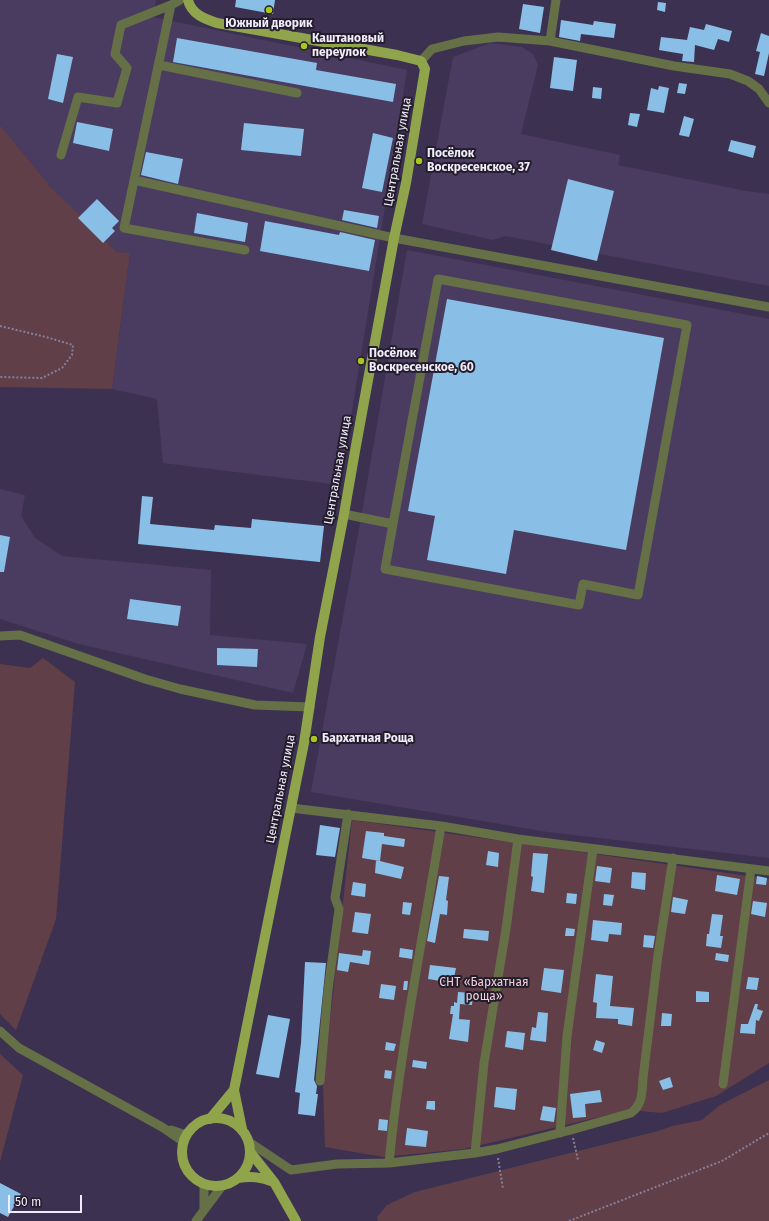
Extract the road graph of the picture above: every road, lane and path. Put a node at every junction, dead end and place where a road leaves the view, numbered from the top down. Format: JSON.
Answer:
{"nodes":[{"id":1,"x":180,"y":0,"type":"edge"},
{"id":2,"x":188,"y":0,"type":"edge"},
{"id":3,"x":556,"y":0,"type":"edge"},
{"id":4,"x":171,"y":5,"type":"junction"},
{"id":5,"x":550,"y":41,"type":"junction"},
{"id":6,"x":421,"y":61,"type":"junction"},
{"id":7,"x":159,"y":65,"type":"junction"},
{"id":8,"x":297,"y":93,"type":"dead end"},
{"id":9,"x":769,"y":103,"type":"edge"},
{"id":10,"x":61,"y":154,"type":"dead end"},
{"id":11,"x":134,"y":180,"type":"junction"},
{"id":12,"x":394,"y":238,"type":"junction"},
{"id":13,"x":245,"y":250,"type":"dead end"},
{"id":14,"x":769,"y":307,"type":"edge"},
{"id":15,"x":0,"y":326,"type":"edge"},
{"id":16,"x":0,"y":377,"type":"edge"},
{"id":17,"x":344,"y":514,"type":"junction"},
{"id":18,"x":393,"y":524,"type":"junction"},
{"id":19,"x":0,"y":636,"type":"edge"},
{"id":20,"x":310,"y":707,"type":"junction"},
{"id":21,"x":291,"y":808,"type":"junction"},
{"id":22,"x":348,"y":814,"type":"junction"},
{"id":23,"x":441,"y":826,"type":"junction"},
{"id":24,"x":518,"y":838,"type":"junction"},
{"id":25,"x":593,"y":849,"type":"junction"},
{"id":26,"x":673,"y":858,"type":"junction"},
{"id":27,"x":752,"y":869,"type":"junction"},
{"id":28,"x":769,"y":871,"type":"edge"},
{"id":29,"x":0,"y":1031,"type":"edge"},
{"id":30,"x":320,"y":1081,"type":"dead end"},
{"id":31,"x":723,"y":1084,"type":"dead end"},
{"id":32,"x":234,"y":1090,"type":"junction"},
{"id":33,"x":210,"y":1118,"type":"junction"},
{"id":34,"x":242,"y":1129,"type":"junction"},
{"id":35,"x":571,"y":1130,"type":"junction"},
{"id":36,"x":560,"y":1133,"type":"junction"},
{"id":37,"x":769,"y":1133,"type":"edge"},
{"id":38,"x":185,"y":1138,"type":"junction"},
{"id":39,"x":249,"y":1142,"type":"junction"},
{"id":40,"x":497,"y":1149,"type":"junction"},
{"id":41,"x":251,"y":1153,"type":"junction"},
{"id":42,"x":475,"y":1153,"type":"junction"},
{"id":43,"x":578,"y":1160,"type":"dead end"},
{"id":44,"x":389,"y":1163,"type":"junction"},
{"id":45,"x":238,"y":1178,"type":"junction"},
{"id":46,"x":274,"y":1182,"type":"junction"},
{"id":47,"x":204,"y":1184,"type":"junction"},
{"id":48,"x":222,"y":1186,"type":"junction"},
{"id":49,"x":503,"y":1189,"type":"dead end"},
{"id":50,"x":204,"y":1209,"type":"junction"},
{"id":51,"x":196,"y":1221,"type":"edge"},
{"id":52,"x":296,"y":1221,"type":"edge"},
{"id":53,"x":569,"y":1221,"type":"edge"}],
"edges":[{"from":1,"to":4,"type":"street"},
{"from":2,"to":6,"type":"main road"},
{"from":3,"to":5,"type":"street"},
{"from":4,"to":7,"type":"street"},
{"from":4,"to":10,"type":"street"},
{"from":5,"to":6,"type":"street"},
{"from":5,"to":9,"type":"street"},
{"from":6,"to":12,"type":"main road","name":"Центральная улица"},
{"from":7,"to":8,"type":"street"},
{"from":7,"to":11,"type":"street"},
{"from":11,"to":12,"type":"street"},
{"from":11,"to":13,"type":"street"},
{"from":12,"to":14,"type":"street"},
{"from":12,"to":17,"type":"main road","name":"Центральная улица"},
{"from":15,"to":16,"type":"path"},
{"from":17,"to":18,"type":"street"},
{"from":17,"to":20,"type":"main road","name":"Центральная улица"},
{"from":18,"to":18,"type":"street"},
{"from":19,"to":20,"type":"street"},
{"from":20,"to":21,"type":"main road","name":"Центральная улица"},
{"from":21,"to":22,"type":"street"},
{"from":21,"to":32,"type":"main road","name":"Центральная улица"},
{"from":22,"to":23,"type":"street"},
{"from":22,"to":30,"type":"street"},
{"from":23,"to":24,"type":"street"},
{"from":23,"to":44,"type":"street"},
{"from":24,"to":25,"type":"street"},
{"from":24,"to":42,"type":"street"},
{"from":25,"to":26,"type":"street"},
{"from":25,"to":36,"type":"street"},
{"from":26,"to":27,"type":"street"},
{"from":26,"to":35,"type":"street"},
{"from":27,"to":28,"type":"street"},
{"from":27,"to":31,"type":"street"},
{"from":29,"to":38,"type":"street"},
{"from":32,"to":33,"type":"main road","name":"Центральная улица"},
{"from":32,"to":34,"type":"main road"},
{"from":33,"to":34,"type":"main road"},
{"from":33,"to":38,"type":"main road"},
{"from":34,"to":39,"type":"main road"},
{"from":35,"to":36,"type":"street"},
{"from":35,"to":43,"type":"path"},
{"from":36,"to":40,"type":"street"},
{"from":37,"to":53,"type":"path"},
{"from":38,"to":47,"type":"main road"},
{"from":39,"to":41,"type":"main road"},
{"from":39,"to":44,"type":"street"},
{"from":40,"to":42,"type":"street"},
{"from":40,"to":49,"type":"path"},
{"from":41,"to":45,"type":"main road"},
{"from":41,"to":46,"type":"main road"},
{"from":42,"to":44,"type":"street"},
{"from":45,"to":46,"type":"main road"},
{"from":45,"to":48,"type":"main road"},
{"from":46,"to":52,"type":"main road"},
{"from":47,"to":48,"type":"main road"},
{"from":47,"to":50,"type":"street"},
{"from":48,"to":50,"type":"street"},
{"from":50,"to":51,"type":"street"}]}
